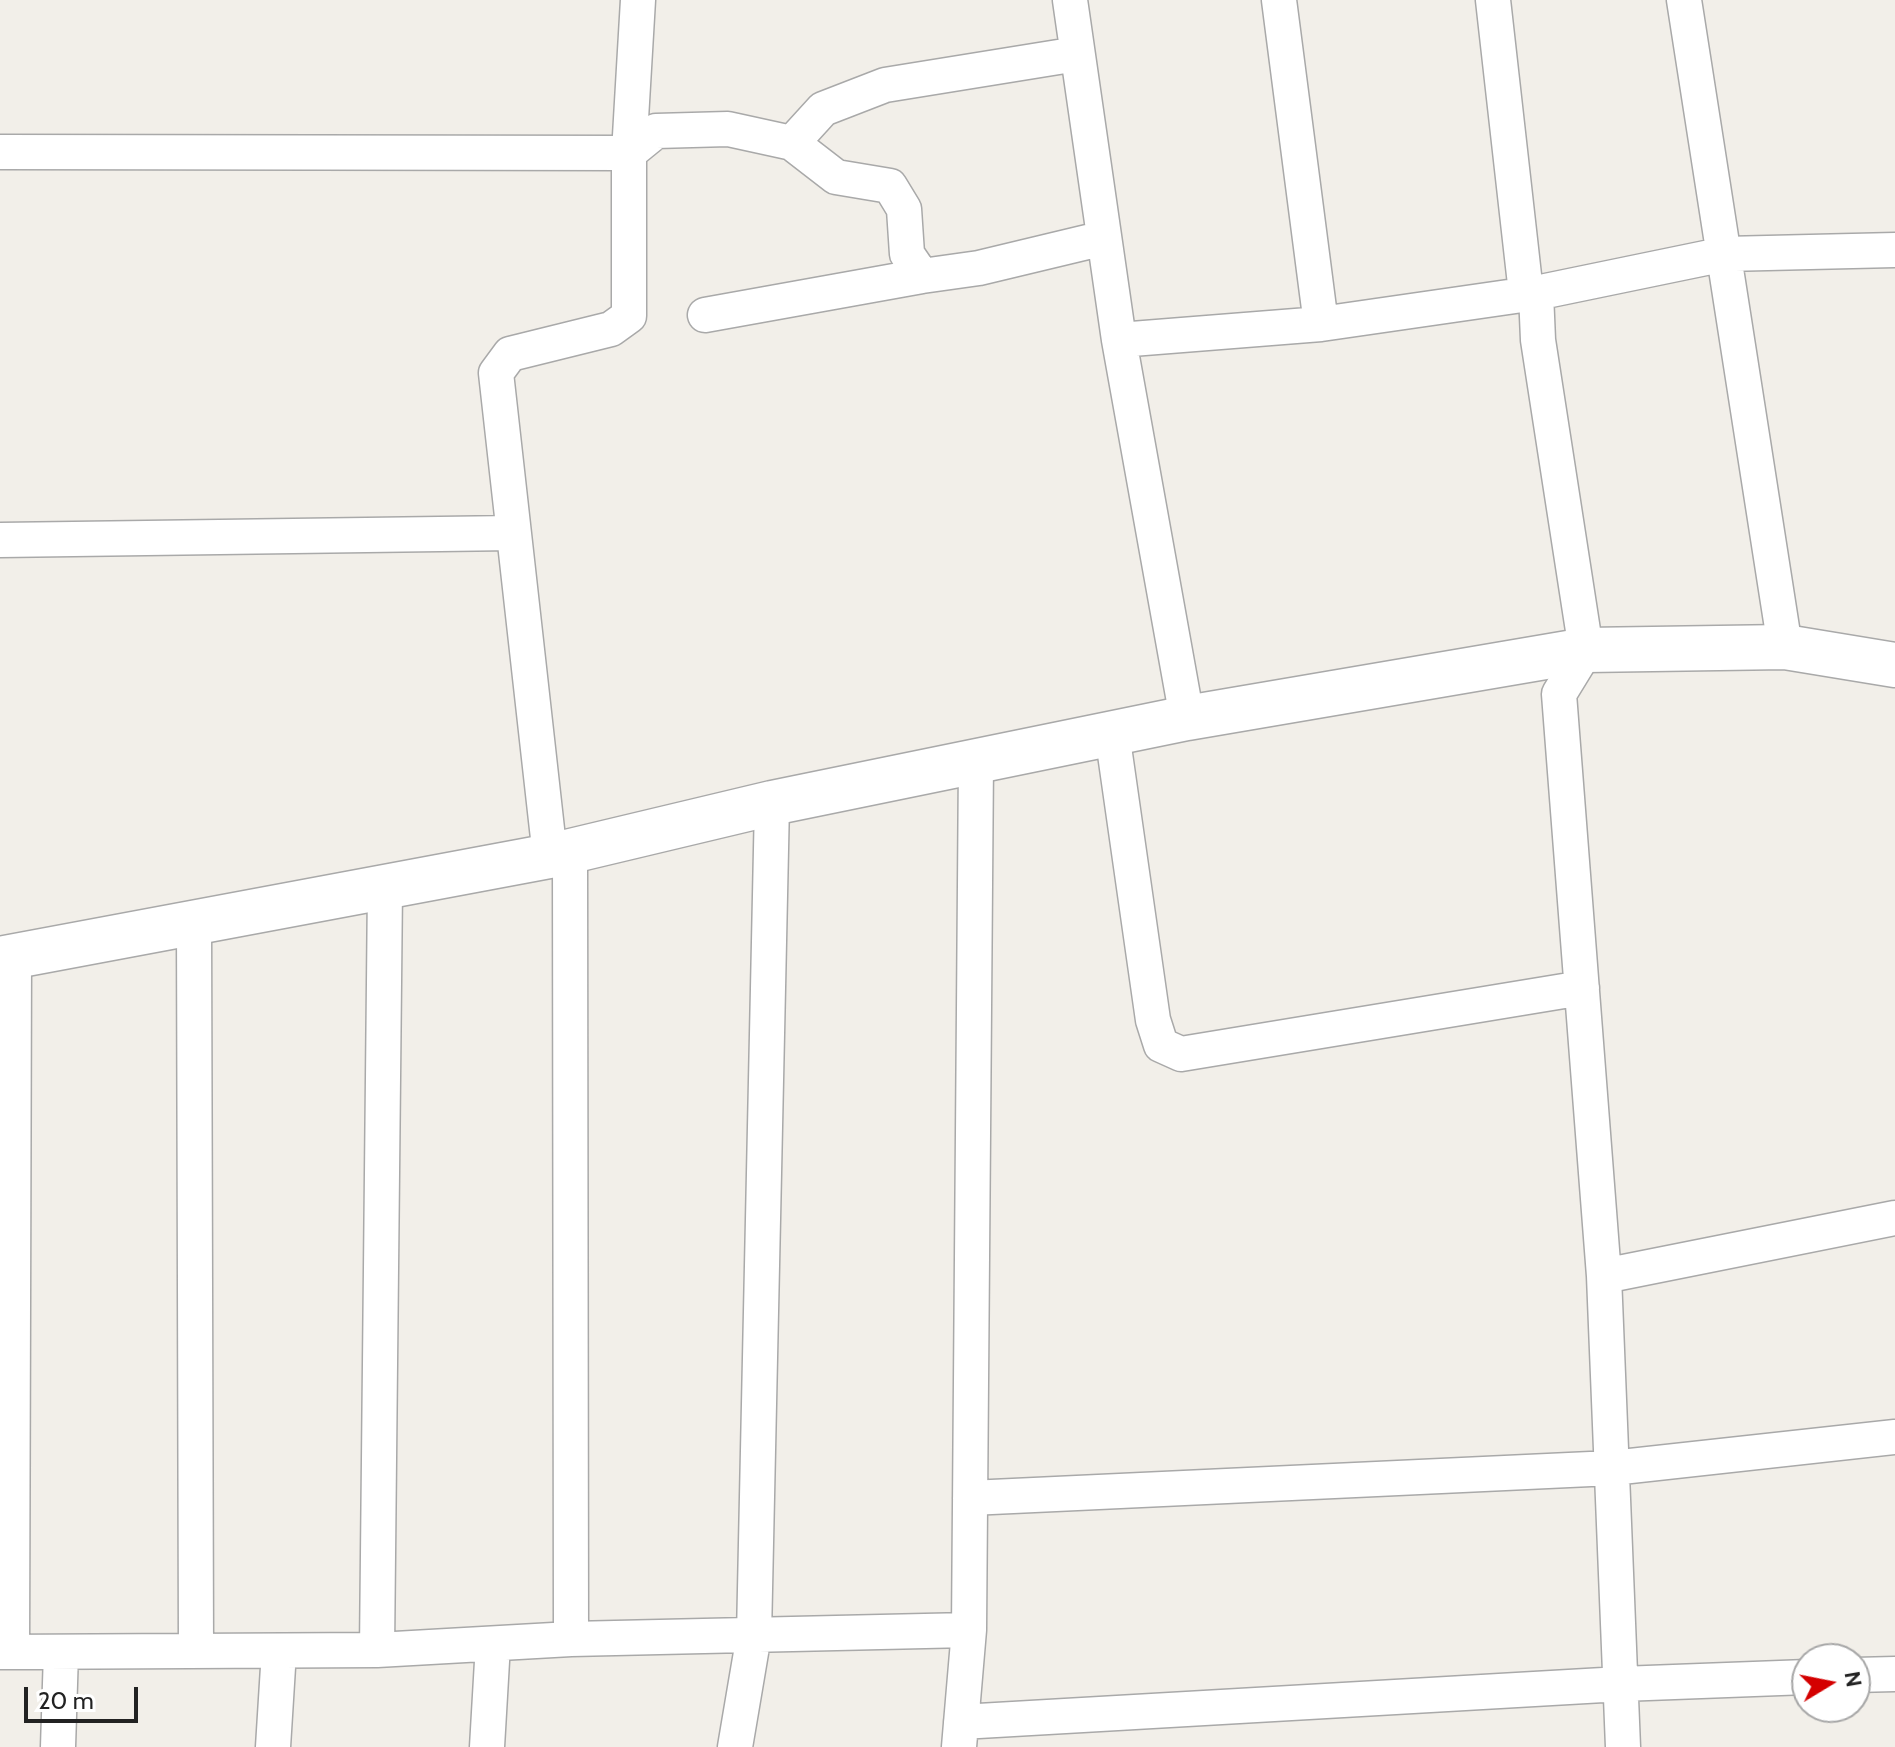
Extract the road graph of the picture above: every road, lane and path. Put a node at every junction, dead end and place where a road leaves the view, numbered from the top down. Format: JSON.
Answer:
{"nodes":[{"id":1,"x":638,"y":0,"type":"edge"},
{"id":2,"x":1070,"y":0,"type":"edge"},
{"id":3,"x":1279,"y":0,"type":"edge"},
{"id":4,"x":1493,"y":0,"type":"edge"},
{"id":5,"x":1684,"y":0,"type":"edge"},
{"id":6,"x":1077,"y":54,"type":"junction"},
{"id":7,"x":792,"y":143,"type":"junction"},
{"id":8,"x":0,"y":152,"type":"edge"},
{"id":9,"x":629,"y":153,"type":"junction"},
{"id":10,"x":1104,"y":238,"type":"junction"},
{"id":11,"x":1895,"y":250,"type":"edge"},
{"id":12,"x":1725,"y":254,"type":"junction"},
{"id":13,"x":922,"y":276,"type":"junction"},
{"id":14,"x":1531,"y":293,"type":"junction"},
{"id":15,"x":705,"y":315,"type":"dead end"},
{"id":16,"x":1321,"y":324,"type":"junction"},
{"id":17,"x":1119,"y":340,"type":"junction"},
{"id":18,"x":513,"y":533,"type":"junction"},
{"id":19,"x":0,"y":540,"type":"edge"},
{"id":20,"x":1785,"y":647,"type":"junction"},
{"id":21,"x":1586,"y":650,"type":"junction"},
{"id":22,"x":1895,"y":665,"type":"edge"},
{"id":23,"x":1187,"y":718,"type":"junction"},
{"id":24,"x":1112,"y":733,"type":"junction"},
{"id":25,"x":976,"y":760,"type":"junction"},
{"id":26,"x":772,"y":803,"type":"junction"},
{"id":27,"x":560,"y":854,"type":"junction"},
{"id":28,"x":385,"y":887,"type":"junction"},
{"id":29,"x":194,"y":923,"type":"junction"},
{"id":30,"x":7,"y":958,"type":"edge"},
{"id":31,"x":1582,"y":988,"type":"junction"},
{"id":32,"x":1895,"y":1218,"type":"edge"},
{"id":33,"x":1604,"y":1276,"type":"junction"},
{"id":34,"x":1894,"y":1443,"type":"edge"},
{"id":35,"x":1612,"y":1468,"type":"junction"},
{"id":36,"x":970,"y":1498,"type":"junction"},
{"id":37,"x":969,"y":1630,"type":"junction"},
{"id":38,"x":754,"y":1635,"type":"junction"},
{"id":39,"x":571,"y":1639,"type":"junction"},
{"id":40,"x":493,"y":1644,"type":"junction"},
{"id":41,"x":377,"y":1650,"type":"junction"},
{"id":42,"x":196,"y":1651,"type":"junction"},
{"id":43,"x":279,"y":1651,"type":"junction"},
{"id":44,"x":6,"y":1652,"type":"edge"},
{"id":45,"x":61,"y":1652,"type":"junction"},
{"id":46,"x":1895,"y":1674,"type":"edge"},
{"id":47,"x":1871,"y":1675,"type":"edge"},
{"id":48,"x":1791,"y":1678,"type":"edge"},
{"id":49,"x":1621,"y":1684,"type":"junction"},
{"id":50,"x":960,"y":1735,"type":"edge"},
{"id":51,"x":58,"y":1747,"type":"edge"},
{"id":52,"x":273,"y":1747,"type":"edge"},
{"id":53,"x":487,"y":1747,"type":"edge"},
{"id":54,"x":735,"y":1747,"type":"edge"},
{"id":55,"x":1623,"y":1747,"type":"edge"}],
"edges":[{"from":1,"to":9,"type":"street"},
{"from":2,"to":6,"type":"street"},
{"from":3,"to":16,"type":"street"},
{"from":4,"to":14,"type":"street"},
{"from":5,"to":12,"type":"street"},
{"from":6,"to":7,"type":"street"},
{"from":6,"to":10,"type":"street"},
{"from":7,"to":9,"type":"street"},
{"from":7,"to":13,"type":"street"},
{"from":8,"to":9,"type":"street"},
{"from":9,"to":18,"type":"street"},
{"from":10,"to":13,"type":"street"},
{"from":10,"to":17,"type":"street"},
{"from":11,"to":12,"type":"street"},
{"from":12,"to":14,"type":"street"},
{"from":12,"to":20,"type":"street"},
{"from":13,"to":15,"type":"street"},
{"from":14,"to":16,"type":"street"},
{"from":14,"to":21,"type":"street"},
{"from":16,"to":17,"type":"street"},
{"from":17,"to":23,"type":"street"},
{"from":18,"to":19,"type":"street"},
{"from":18,"to":27,"type":"street"},
{"from":20,"to":21,"type":"street"},
{"from":20,"to":22,"type":"street"},
{"from":21,"to":23,"type":"street"},
{"from":21,"to":31,"type":"street"},
{"from":23,"to":24,"type":"street"},
{"from":24,"to":25,"type":"street"},
{"from":24,"to":31,"type":"street"},
{"from":25,"to":26,"type":"street"},
{"from":25,"to":36,"type":"street"},
{"from":26,"to":27,"type":"street"},
{"from":26,"to":38,"type":"street"},
{"from":27,"to":28,"type":"street"},
{"from":27,"to":39,"type":"street"},
{"from":28,"to":29,"type":"street"},
{"from":28,"to":41,"type":"street"},
{"from":29,"to":30,"type":"street"},
{"from":29,"to":42,"type":"street"},
{"from":30,"to":44,"type":"street"},
{"from":31,"to":33,"type":"street"},
{"from":32,"to":33,"type":"street"},
{"from":33,"to":35,"type":"street"},
{"from":34,"to":35,"type":"street"},
{"from":35,"to":36,"type":"street"},
{"from":35,"to":49,"type":"street"},
{"from":36,"to":37,"type":"street"},
{"from":37,"to":38,"type":"street"},
{"from":37,"to":50,"type":"street"},
{"from":38,"to":39,"type":"street"},
{"from":38,"to":54,"type":"street"},
{"from":39,"to":40,"type":"street"},
{"from":40,"to":41,"type":"street"},
{"from":40,"to":53,"type":"street"},
{"from":41,"to":43,"type":"street"},
{"from":42,"to":43,"type":"street"},
{"from":42,"to":45,"type":"street"},
{"from":43,"to":52,"type":"street"},
{"from":44,"to":45,"type":"street"},
{"from":45,"to":51,"type":"street"},
{"from":46,"to":47,"type":"street"},
{"from":48,"to":49,"type":"street"},
{"from":49,"to":50,"type":"street"},
{"from":49,"to":55,"type":"street"}]}
